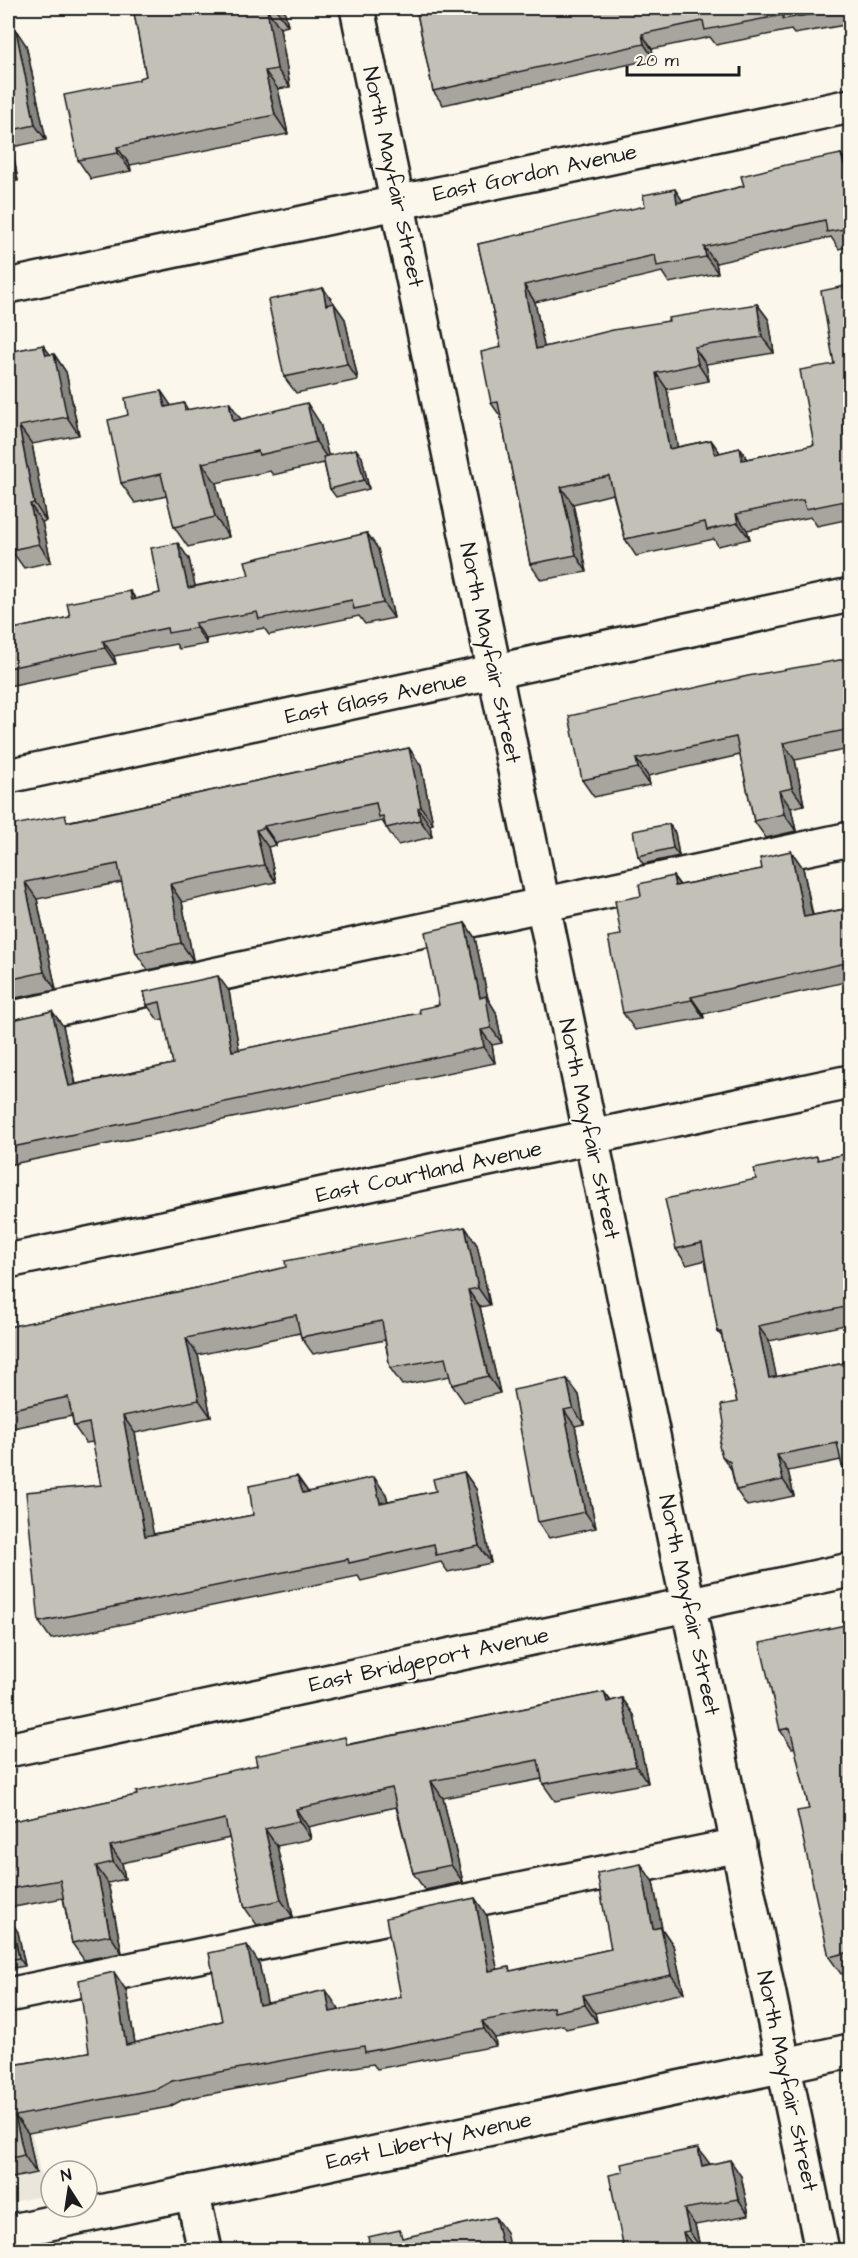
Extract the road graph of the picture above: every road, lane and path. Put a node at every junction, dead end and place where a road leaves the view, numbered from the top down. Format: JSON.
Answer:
{"nodes":[{"id":1,"x":357,"y":8,"type":"edge"},
{"id":2,"x":850,"y":106,"type":"edge"},
{"id":3,"x":399,"y":202,"type":"junction"},
{"id":4,"x":8,"y":286,"type":"edge"},
{"id":5,"x":850,"y":595,"type":"edge"},
{"id":6,"x":493,"y":673,"type":"junction"},
{"id":7,"x":8,"y":776,"type":"edge"},
{"id":8,"x":850,"y":839,"type":"edge"},
{"id":9,"x":542,"y":905,"type":"junction"},
{"id":10,"x":8,"y":1019,"type":"edge"},
{"id":11,"x":850,"y":1082,"type":"edge"},
{"id":12,"x":590,"y":1137,"type":"junction"},
{"id":13,"x":8,"y":1262,"type":"edge"},
{"id":14,"x":850,"y":1570,"type":"edge"},
{"id":15,"x":689,"y":1604,"type":"junction"},
{"id":16,"x":8,"y":1750,"type":"edge"},
{"id":17,"x":739,"y":1845,"type":"junction"},
{"id":18,"x":8,"y":1995,"type":"edge"},
{"id":19,"x":850,"y":2051,"type":"edge"},
{"id":20,"x":784,"y":2065,"type":"junction"},
{"id":21,"x":192,"y":2192,"type":"junction"},
{"id":22,"x":8,"y":2232,"type":"edge"},
{"id":23,"x":205,"y":2250,"type":"edge"},
{"id":24,"x":822,"y":2250,"type":"edge"}],
"edges":[{"from":1,"to":3,"type":"street","name":"North Mayfair Street"},
{"from":2,"to":3,"type":"street","name":"East Gordon Avenue"},
{"from":3,"to":4,"type":"street","name":"East Gordon Avenue"},
{"from":3,"to":6,"type":"street","name":"North Mayfair Street"},
{"from":5,"to":6,"type":"street","name":"East Glass Avenue"},
{"from":6,"to":7,"type":"street","name":"East Glass Avenue"},
{"from":6,"to":9,"type":"street","name":"North Mayfair Street"},
{"from":8,"to":9,"type":"street"},
{"from":9,"to":10,"type":"street"},
{"from":9,"to":12,"type":"street","name":"North Mayfair Street"},
{"from":11,"to":12,"type":"street","name":"East Courtland Avenue"},
{"from":12,"to":13,"type":"street","name":"East Courtland Avenue"},
{"from":12,"to":15,"type":"street","name":"North Mayfair Street"},
{"from":14,"to":15,"type":"street","name":"East Bridgeport Avenue"},
{"from":15,"to":16,"type":"street","name":"East Bridgeport Avenue"},
{"from":15,"to":17,"type":"street","name":"North Mayfair Street"},
{"from":17,"to":18,"type":"street"},
{"from":17,"to":20,"type":"street","name":"North Mayfair Street"},
{"from":19,"to":20,"type":"street","name":"East Liberty Avenue"},
{"from":20,"to":21,"type":"street","name":"East Liberty Avenue"},
{"from":20,"to":24,"type":"street","name":"North Mayfair Street"},
{"from":21,"to":22,"type":"street","name":"East Liberty Avenue"},
{"from":21,"to":23,"type":"street"}]}
